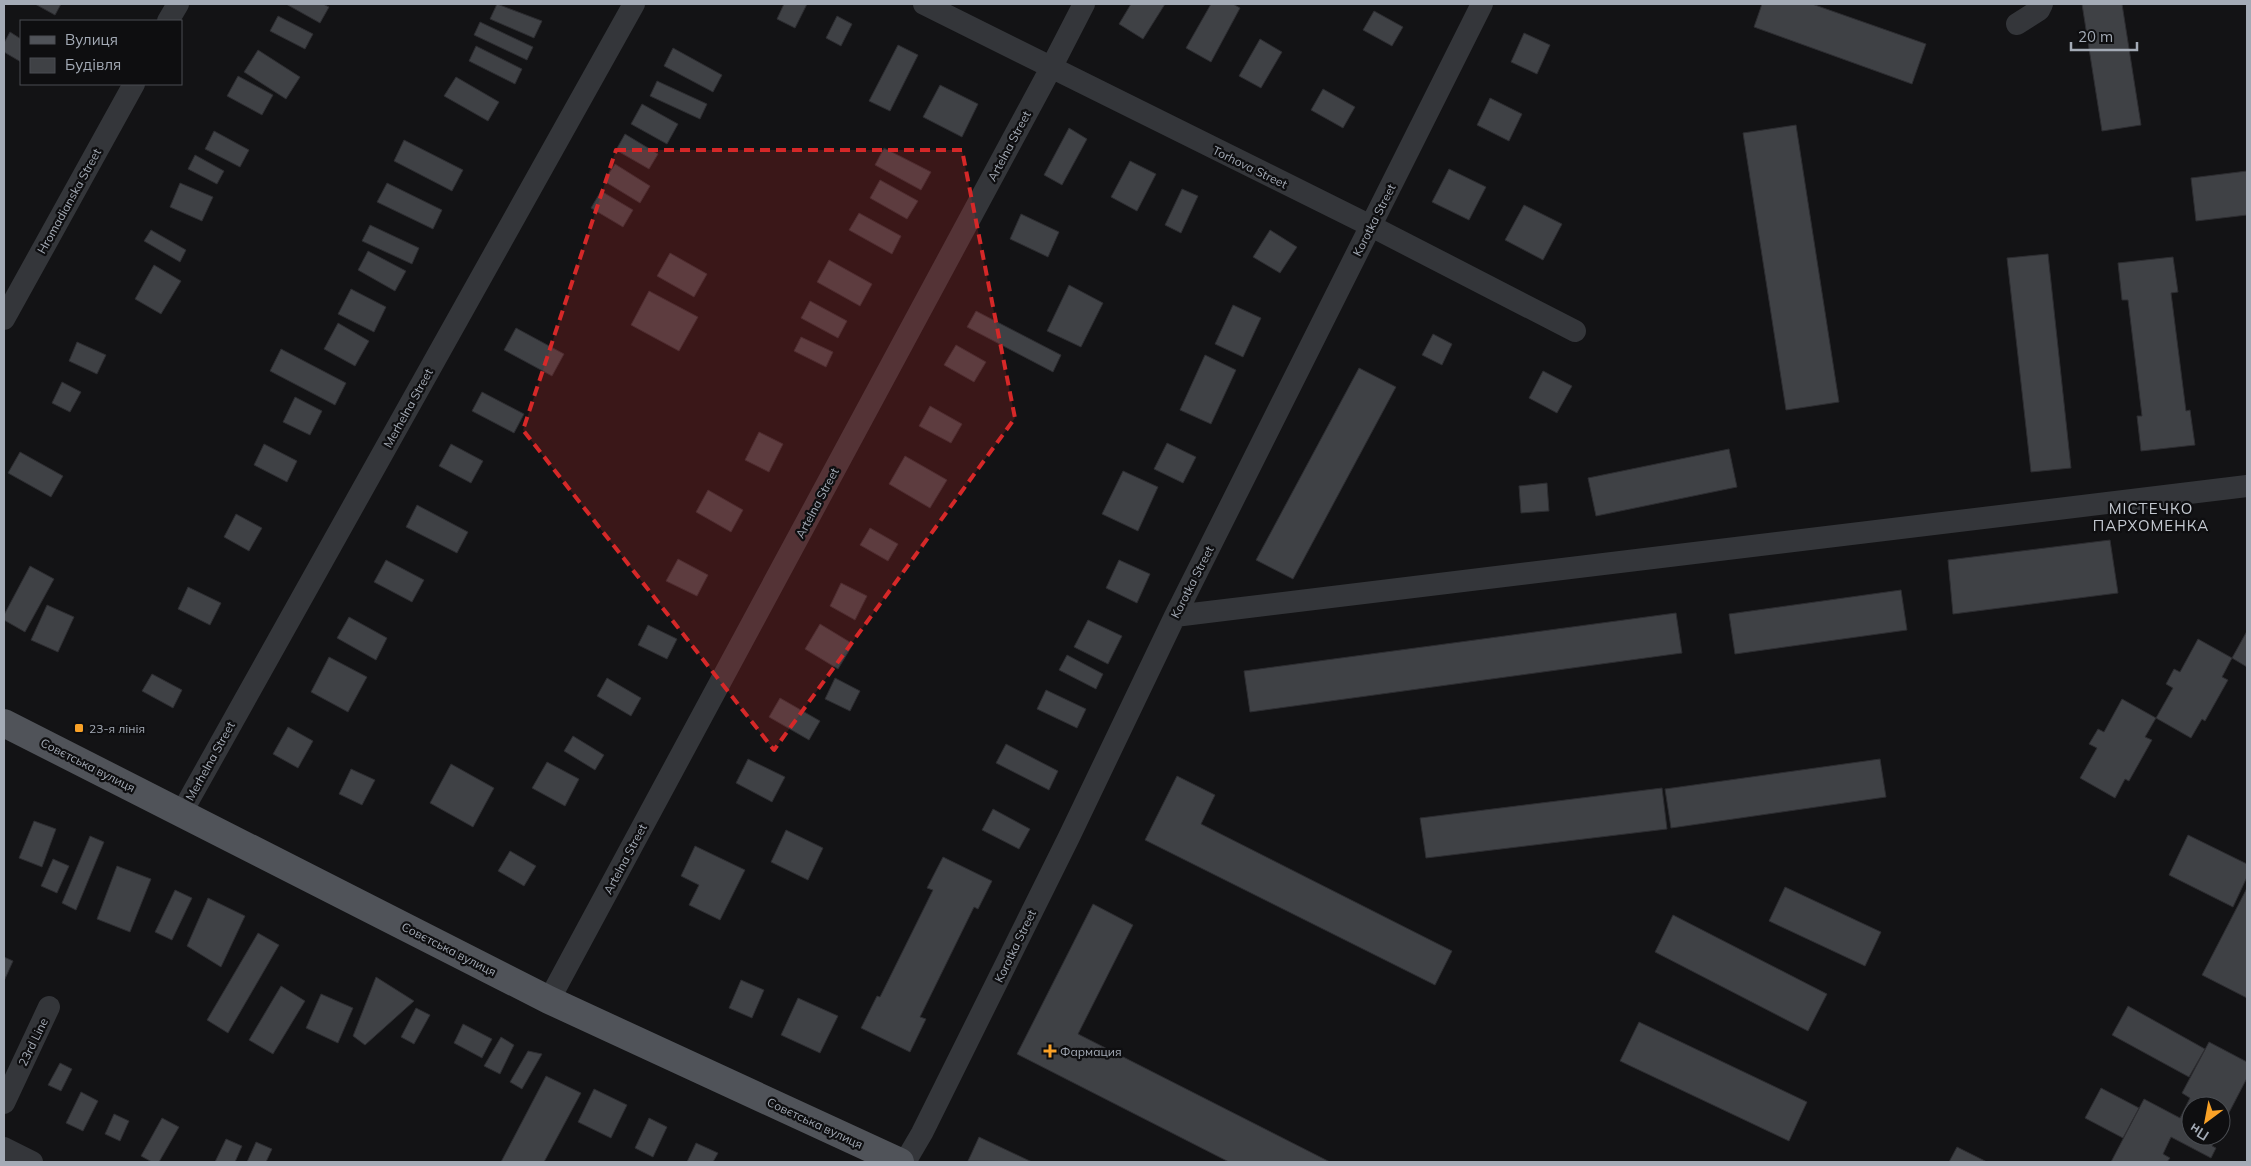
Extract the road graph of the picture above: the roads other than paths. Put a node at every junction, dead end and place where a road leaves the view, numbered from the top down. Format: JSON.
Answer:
{"nodes":[{"id":1,"x":178,"y":4,"type":"edge"},
{"id":2,"x":634,"y":4,"type":"edge"},
{"id":3,"x":924,"y":4,"type":"edge"},
{"id":4,"x":1084,"y":4,"type":"edge"},
{"id":5,"x":1482,"y":4,"type":"edge"},
{"id":6,"x":2042,"y":4,"type":"edge"},
{"id":7,"x":169,"y":20,"type":"edge"},
{"id":8,"x":2018,"y":24,"type":"dead end"},
{"id":9,"x":1051,"y":68,"type":"junction"},
{"id":10,"x":133,"y":85,"type":"edge"},
{"id":11,"x":1371,"y":226,"type":"junction"},
{"id":12,"x":4,"y":319,"type":"edge"},
{"id":13,"x":1575,"y":331,"type":"dead end"},
{"id":14,"x":2247,"y":486,"type":"edge"},
{"id":15,"x":1175,"y":616,"type":"junction"},
{"id":16,"x":4,"y":722,"type":"edge"},
{"id":17,"x":182,"y":812,"type":"junction"},
{"id":18,"x":549,"y":1000,"type":"junction"},
{"id":19,"x":50,"y":1008,"type":"dead end"},
{"id":20,"x":4,"y":1103,"type":"edge"},
{"id":21,"x":4,"y":1148,"type":"edge"},
{"id":22,"x":32,"y":1162,"type":"edge"},
{"id":23,"x":900,"y":1162,"type":"edge"},
{"id":24,"x":905,"y":1162,"type":"edge"}],
"edges":[{"from":1,"to":7,"type":"street"},
{"from":2,"to":17,"type":"street","name":"Merhelna Street"},
{"from":3,"to":9,"type":"street","name":"Torhova Street"},
{"from":4,"to":9,"type":"street","name":"Artelna Street"},
{"from":5,"to":11,"type":"street","name":"Korotka Street"},
{"from":6,"to":8,"type":"street"},
{"from":9,"to":11,"type":"street","name":"Torhova Street"},
{"from":9,"to":18,"type":"street","name":"Artelna Street"},
{"from":10,"to":12,"type":"street","name":"Hromadianska Street"},
{"from":11,"to":13,"type":"street","name":"Torhova Street"},
{"from":11,"to":15,"type":"street","name":"Korotka Street"},
{"from":14,"to":15,"type":"street"},
{"from":15,"to":24,"type":"street","name":"Korotka Street"},
{"from":16,"to":17,"type":"main road","name":"Совєтська вулиця"},
{"from":17,"to":18,"type":"main road","name":"Совєтська вулиця"},
{"from":18,"to":23,"type":"main road","name":"Совєтська вулиця"},
{"from":19,"to":20,"type":"street","name":"23rd Line"},
{"from":21,"to":22,"type":"street"}]}
